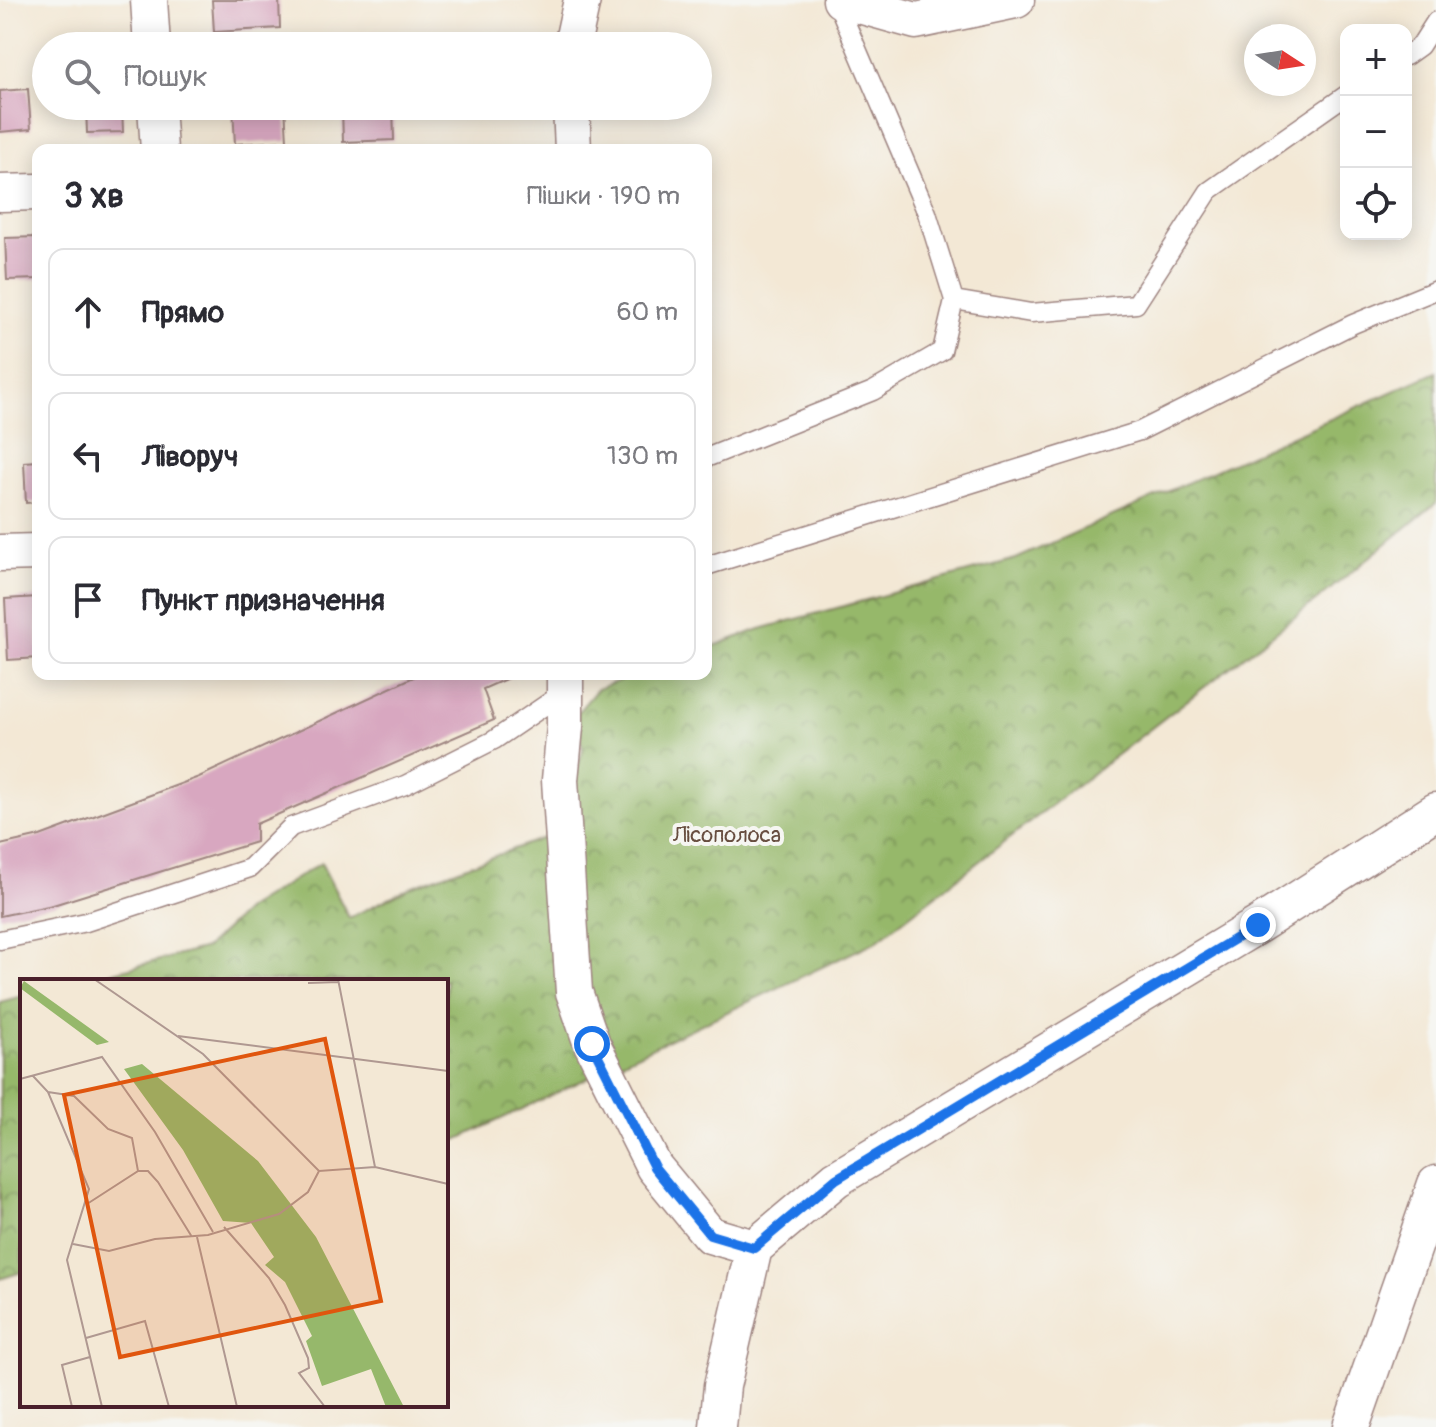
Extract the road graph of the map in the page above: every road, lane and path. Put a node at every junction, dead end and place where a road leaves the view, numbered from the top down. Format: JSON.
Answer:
{"nodes":[{"id":1,"x":149,"y":0,"type":"edge"},
{"id":2,"x":582,"y":0,"type":"edge"},
{"id":3,"x":838,"y":0,"type":"edge"},
{"id":4,"x":1016,"y":0,"type":"edge"},
{"id":5,"x":1436,"y":21,"type":"edge"},
{"id":6,"x":151,"y":32,"type":"edge"},
{"id":7,"x":575,"y":32,"type":"edge"},
{"id":8,"x":1412,"y":52,"type":"edge"},
{"id":9,"x":1345,"y":96,"type":"edge"},
{"id":10,"x":157,"y":120,"type":"edge"},
{"id":11,"x":572,"y":120,"type":"edge"},
{"id":12,"x":159,"y":144,"type":"edge"},
{"id":13,"x":573,"y":144,"type":"edge"},
{"id":14,"x":32,"y":192,"type":"edge"},
{"id":15,"x":0,"y":193,"type":"edge"},
{"id":16,"x":1436,"y":290,"type":"edge"},
{"id":17,"x":954,"y":300,"type":"junction"},
{"id":18,"x":712,"y":456,"type":"edge"},
{"id":19,"x":32,"y":552,"type":"edge"},
{"id":20,"x":0,"y":553,"type":"edge"},
{"id":21,"x":712,"y":564,"type":"edge"},
{"id":22,"x":565,"y":682,"type":"edge"},
{"id":23,"x":1436,"y":811,"type":"edge"},
{"id":24,"x":0,"y":940,"type":"edge"},
{"id":25,"x":1436,"y":1184,"type":"edge"},
{"id":26,"x":754,"y":1248,"type":"junction"},
{"id":27,"x":718,"y":1427,"type":"edge"},
{"id":28,"x":1351,"y":1427,"type":"edge"}],
"edges":[{"from":1,"to":6,"type":"street"},
{"from":2,"to":7,"type":"street"},
{"from":3,"to":4,"type":"street"},
{"from":3,"to":17,"type":"lane"},
{"from":5,"to":8,"type":"lane"},
{"from":9,"to":17,"type":"lane"},
{"from":10,"to":12,"type":"street"},
{"from":11,"to":13,"type":"street"},
{"from":14,"to":15,"type":"street"},
{"from":16,"to":21,"type":"lane"},
{"from":17,"to":18,"type":"lane"},
{"from":19,"to":20,"type":"street"},
{"from":22,"to":24,"type":"lane"},
{"from":22,"to":26,"type":"street"},
{"from":23,"to":26,"type":"street"},
{"from":25,"to":28,"type":"street"},
{"from":26,"to":27,"type":"street"}]}
